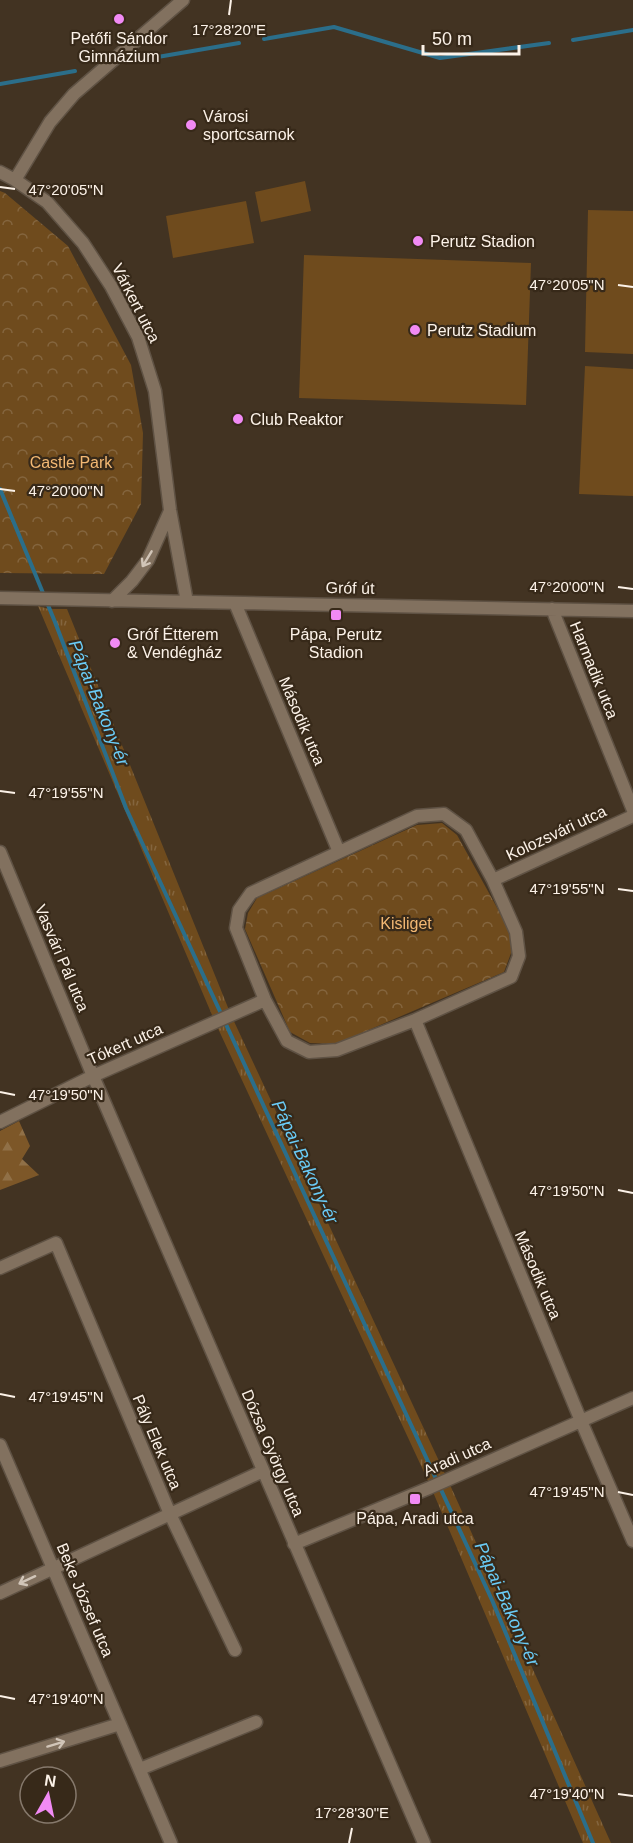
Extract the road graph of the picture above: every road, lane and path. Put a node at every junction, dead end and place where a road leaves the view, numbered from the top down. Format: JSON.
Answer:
{"nodes":[{"id":1,"x":183,"y":0,"type":"edge"},
{"id":2,"x":0,"y":172,"type":"edge"},
{"id":3,"x":15,"y":180,"type":"junction"},
{"id":4,"x":170,"y":510,"type":"junction"},
{"id":5,"x":0,"y":598,"type":"edge"},
{"id":6,"x":112,"y":601,"type":"junction"},
{"id":7,"x":187,"y":602,"type":"junction"},
{"id":8,"x":235,"y":603,"type":"junction"},
{"id":9,"x":552,"y":609,"type":"junction"},
{"id":10,"x":633,"y":611,"type":"edge"},
{"id":11,"x":633,"y":810,"type":"edge"},
{"id":12,"x":633,"y":816,"type":"edge"},
{"id":13,"x":0,"y":852,"type":"edge"},
{"id":14,"x":339,"y":852,"type":"junction"},
{"id":15,"x":493,"y":880,"type":"junction"},
{"id":16,"x":265,"y":1000,"type":"junction"},
{"id":17,"x":415,"y":1020,"type":"junction"},
{"id":18,"x":93,"y":1076,"type":"junction"},
{"id":19,"x":0,"y":1122,"type":"edge"},
{"id":20,"x":0,"y":1268,"type":"edge"},
{"id":21,"x":633,"y":1398,"type":"edge"},
{"id":22,"x":581,"y":1421,"type":"junction"},
{"id":23,"x":0,"y":1445,"type":"edge"},
{"id":24,"x":263,"y":1471,"type":"junction"},
{"id":25,"x":170,"y":1514,"type":"junction"},
{"id":26,"x":633,"y":1541,"type":"edge"},
{"id":27,"x":294,"y":1544,"type":"junction"},
{"id":28,"x":54,"y":1568,"type":"junction"},
{"id":29,"x":0,"y":1593,"type":"edge"},
{"id":30,"x":235,"y":1650,"type":"dead end"},
{"id":31,"x":256,"y":1722,"type":"dead end"},
{"id":32,"x":120,"y":1724,"type":"junction"},
{"id":33,"x":0,"y":1761,"type":"edge"},
{"id":34,"x":140,"y":1769,"type":"junction"},
{"id":35,"x":171,"y":1843,"type":"edge"},
{"id":36,"x":423,"y":1843,"type":"edge"}],
"edges":[{"from":1,"to":3,"type":"street"},
{"from":2,"to":3,"type":"street","name":"Várkert utca"},
{"from":3,"to":4,"type":"street","name":"Várkert utca"},
{"from":4,"to":6,"type":"street","one_way":true},
{"from":4,"to":7,"type":"street","name":"Várkert utca"},
{"from":5,"to":6,"type":"street","name":"Gróf út"},
{"from":6,"to":7,"type":"street","name":"Gróf út"},
{"from":7,"to":8,"type":"street","name":"Gróf út"},
{"from":8,"to":9,"type":"street","name":"Gróf út"},
{"from":8,"to":14,"type":"street","name":"Második utca"},
{"from":9,"to":10,"type":"street","name":"Gróf út"},
{"from":9,"to":11,"type":"street","name":"Harmadik utca"},
{"from":12,"to":15,"type":"street","name":"Kolozsvári utca"},
{"from":13,"to":18,"type":"street","name":"Vasvári Pál utca"},
{"from":14,"to":15,"type":"street"},
{"from":14,"to":16,"type":"street"},
{"from":15,"to":17,"type":"street"},
{"from":16,"to":17,"type":"street"},
{"from":16,"to":18,"type":"street","name":"Tókert utca"},
{"from":17,"to":22,"type":"street","name":"Második utca"},
{"from":18,"to":19,"type":"street","name":"Tókert utca"},
{"from":18,"to":24,"type":"street","name":"Dózsa György utca"},
{"from":20,"to":25,"type":"street","name":"Pály Elek utca"},
{"from":21,"to":22,"type":"street","name":"Aradi utca"},
{"from":22,"to":26,"type":"street","name":"Második utca"},
{"from":22,"to":27,"type":"street","name":"Aradi utca"},
{"from":23,"to":28,"type":"street","name":"Beke József utca"},
{"from":24,"to":25,"type":"street"},
{"from":24,"to":27,"type":"street","name":"Dózsa György utca"},
{"from":25,"to":28,"type":"street"},
{"from":25,"to":30,"type":"street","name":"Pály Elek utca"},
{"from":27,"to":36,"type":"street","name":"Dózsa György utca"},
{"from":28,"to":29,"type":"street","one_way":true},
{"from":28,"to":32,"type":"street","name":"Beke József utca"},
{"from":31,"to":34,"type":"street"},
{"from":33,"to":32,"type":"street","one_way":true},
{"from":32,"to":34,"type":"street","name":"Beke József utca"},
{"from":34,"to":35,"type":"street","name":"Beke József utca"}]}
